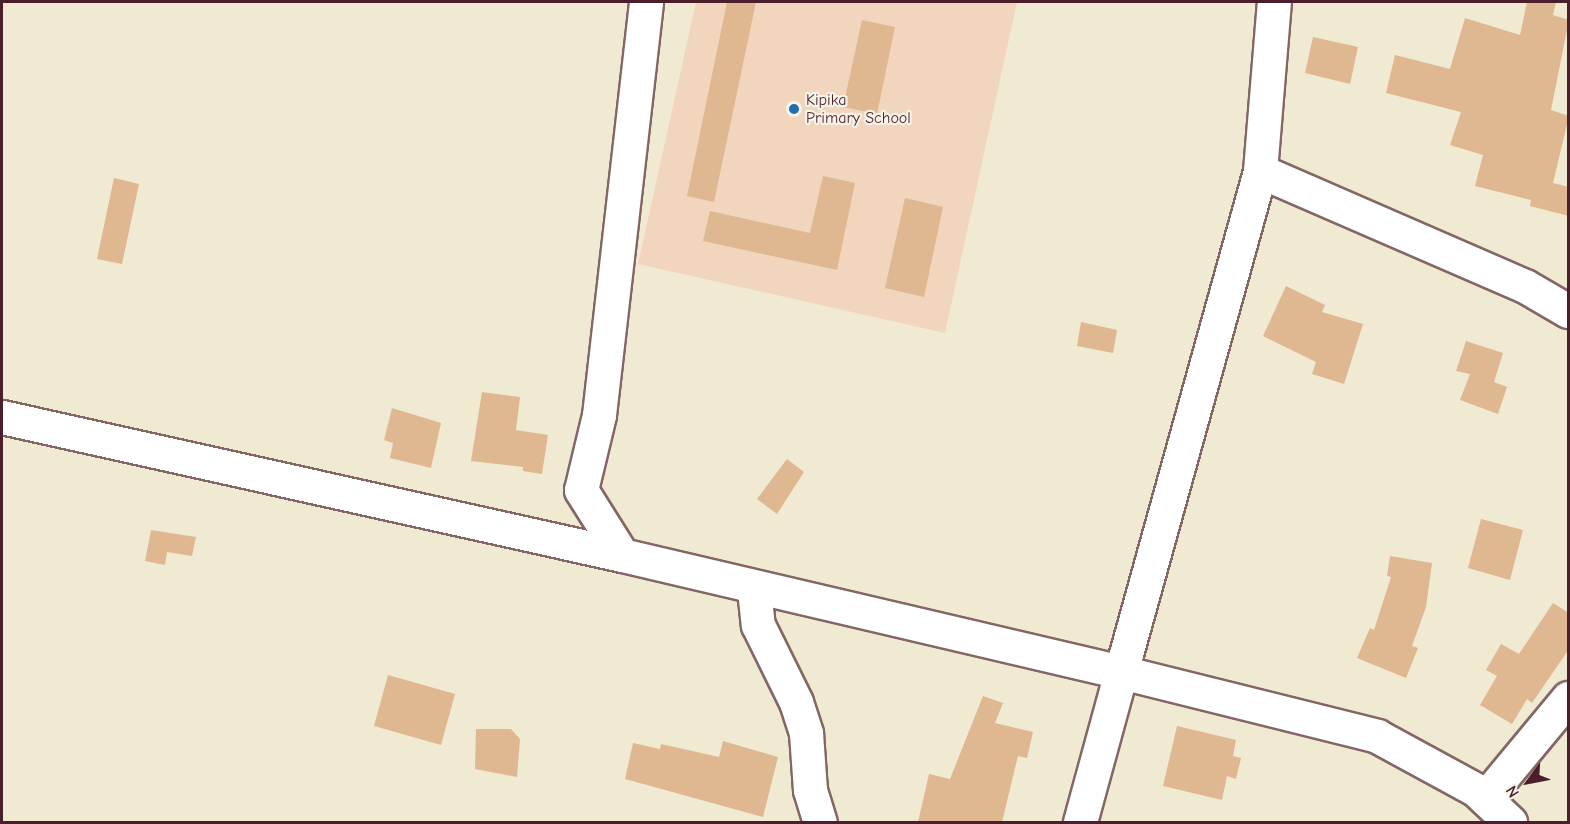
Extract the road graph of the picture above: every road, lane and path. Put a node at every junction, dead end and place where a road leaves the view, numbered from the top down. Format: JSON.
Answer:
{"nodes":[{"id":1,"x":642,"y":2,"type":"edge"},
{"id":2,"x":1274,"y":2,"type":"edge"},
{"id":3,"x":1260,"y":171,"type":"junction"},
{"id":4,"x":1569,"y":311,"type":"edge"},
{"id":5,"x":2,"y":417,"type":"edge"},
{"id":6,"x":622,"y":555,"type":"junction"},
{"id":7,"x":754,"y":589,"type":"junction"},
{"id":8,"x":1121,"y":672,"type":"junction"},
{"id":9,"x":1569,"y":698,"type":"edge"},
{"id":10,"x":1485,"y":798,"type":"junction"},
{"id":11,"x":820,"y":822,"type":"edge"},
{"id":12,"x":1080,"y":822,"type":"edge"},
{"id":13,"x":1510,"y":822,"type":"edge"}],
"edges":[{"from":1,"to":6,"type":"street"},
{"from":2,"to":3,"type":"street"},
{"from":3,"to":4,"type":"street"},
{"from":3,"to":8,"type":"street"},
{"from":5,"to":6,"type":"street"},
{"from":6,"to":7,"type":"street"},
{"from":7,"to":8,"type":"street"},
{"from":7,"to":11,"type":"street"},
{"from":8,"to":10,"type":"street"},
{"from":8,"to":12,"type":"street"},
{"from":9,"to":10,"type":"street"},
{"from":10,"to":13,"type":"street"}]}
